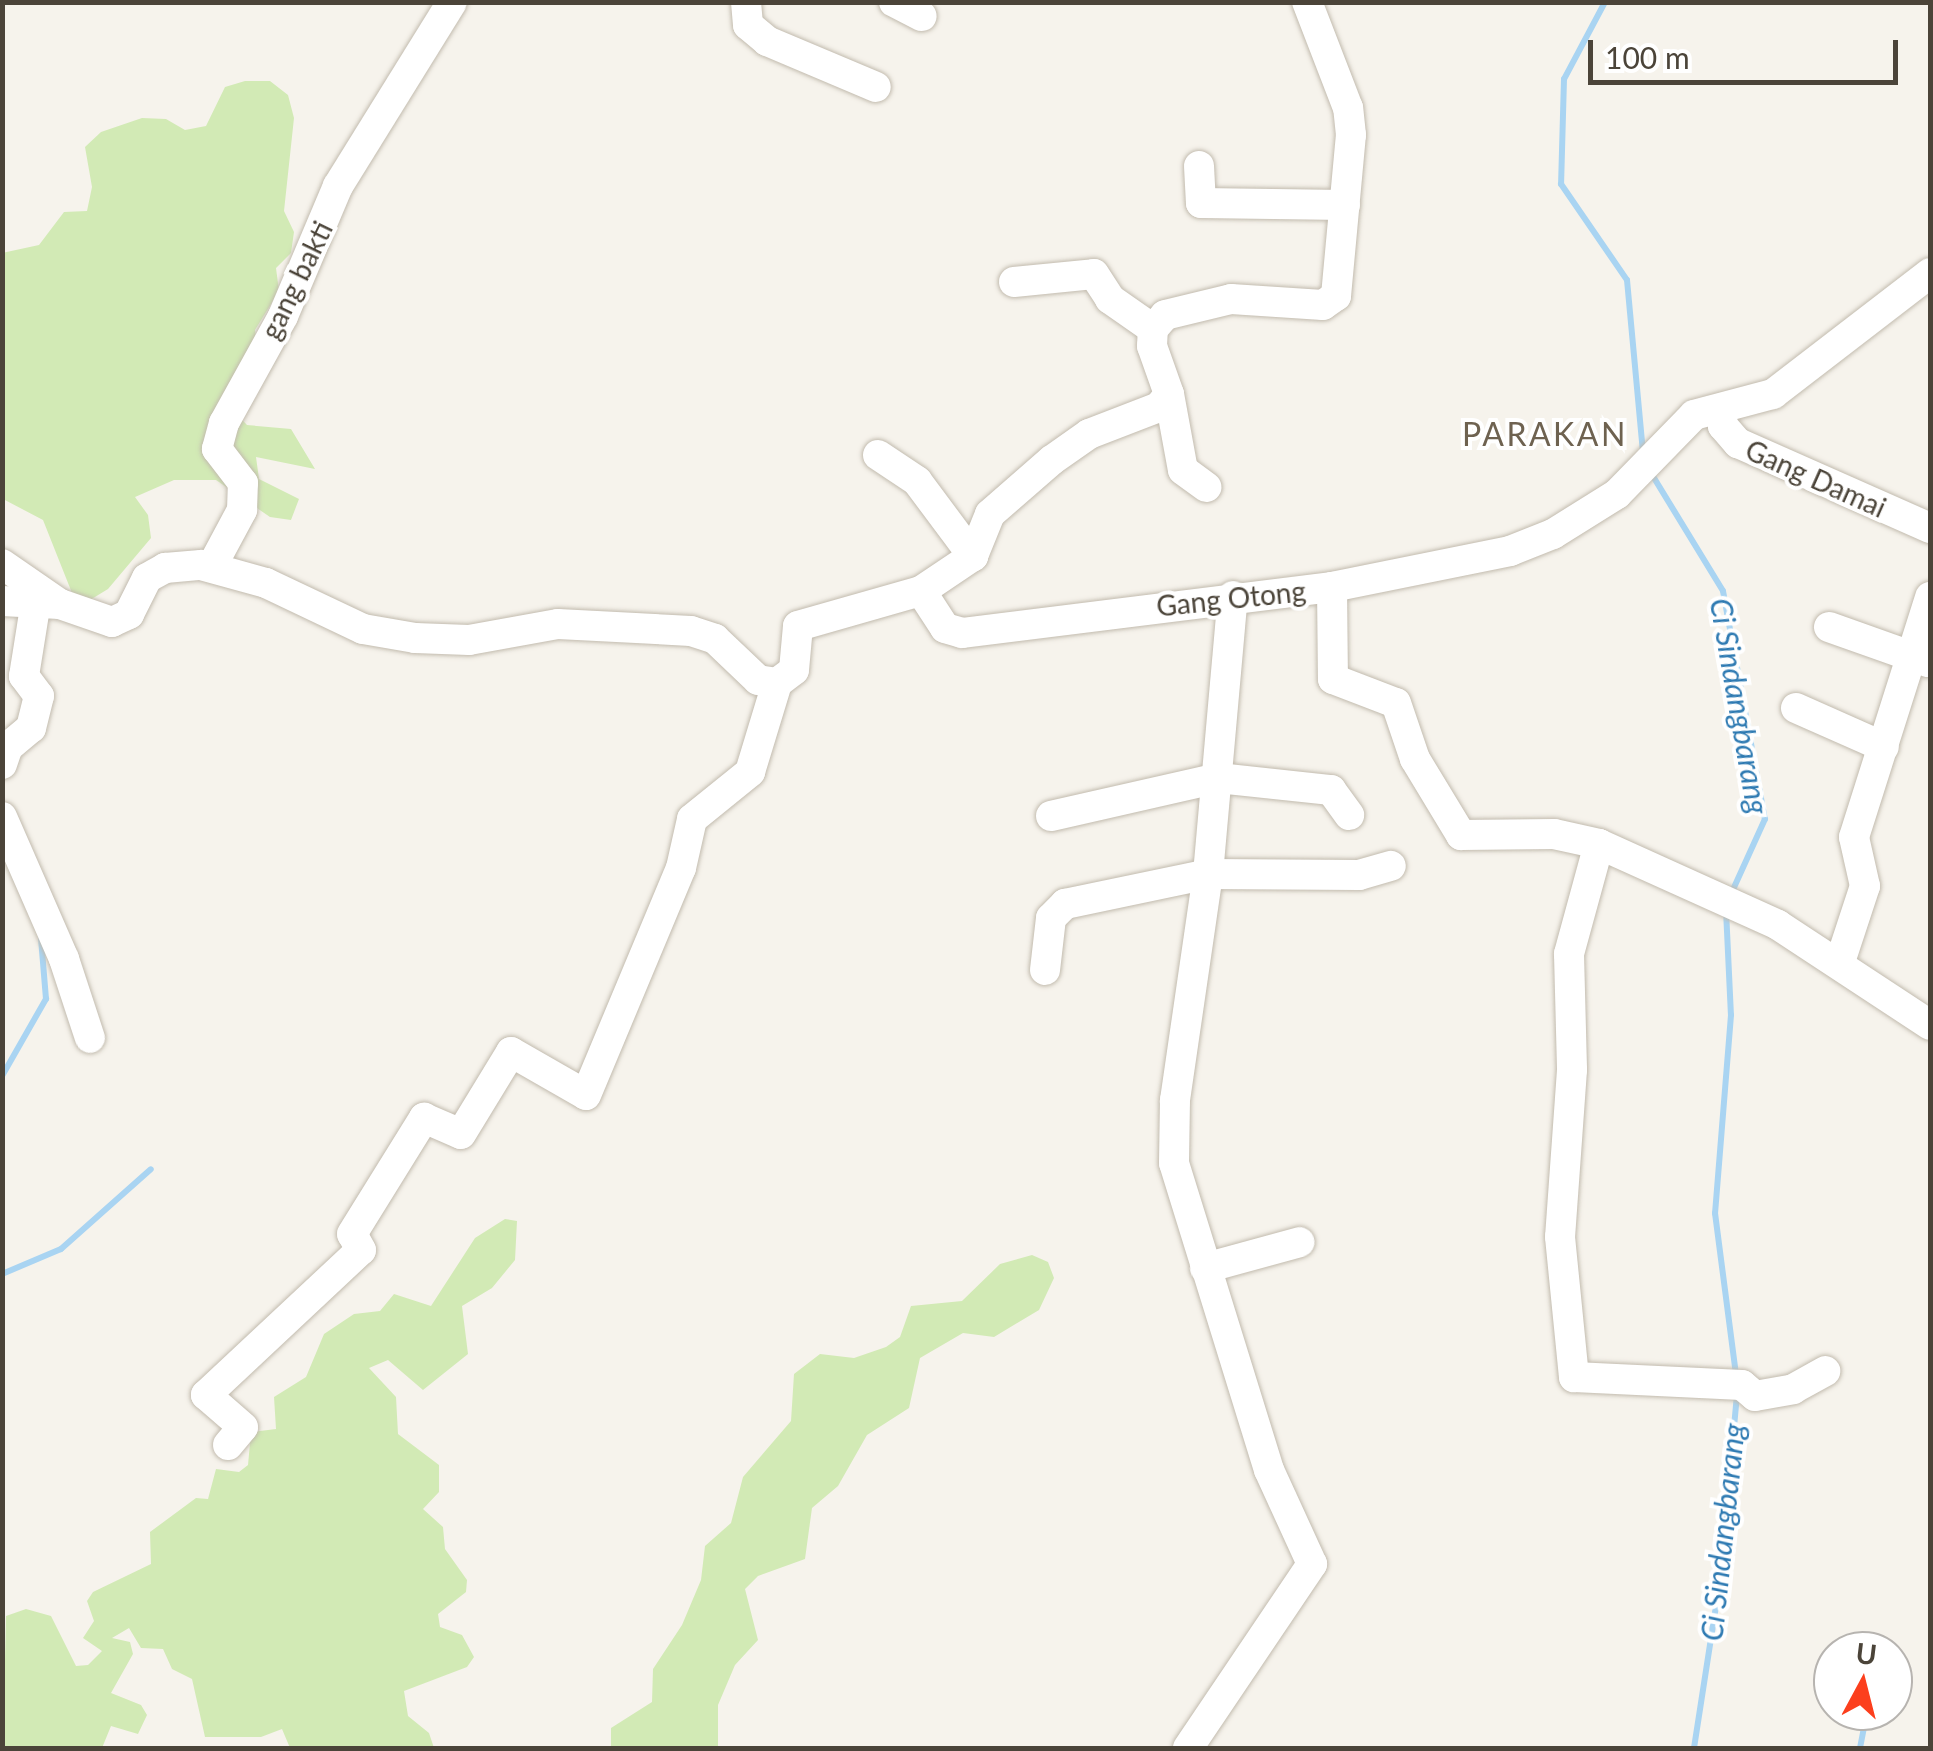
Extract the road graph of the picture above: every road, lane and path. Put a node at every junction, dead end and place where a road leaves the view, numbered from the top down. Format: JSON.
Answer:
{"nodes":[{"id":1,"x":452,"y":2,"type":"edge"},
{"id":2,"x":746,"y":2,"type":"edge"},
{"id":3,"x":894,"y":2,"type":"edge"},
{"id":4,"x":1308,"y":2,"type":"edge"},
{"id":5,"x":922,"y":16,"type":"dead end"},
{"id":6,"x":876,"y":87,"type":"dead end"},
{"id":7,"x":1199,"y":166,"type":"dead end"},
{"id":8,"x":1345,"y":205,"type":"junction"},
{"id":9,"x":1930,"y":273,"type":"edge"},
{"id":10,"x":1014,"y":282,"type":"dead end"},
{"id":11,"x":1153,"y":329,"type":"junction"},
{"id":12,"x":1169,"y":394,"type":"junction"},
{"id":13,"x":1721,"y":410,"type":"junction"},
{"id":14,"x":878,"y":455,"type":"dead end"},
{"id":15,"x":1206,"y":487,"type":"dead end"},
{"id":16,"x":1930,"y":528,"type":"edge"},
{"id":17,"x":972,"y":556,"type":"junction"},
{"id":18,"x":2,"y":564,"type":"edge"},
{"id":19,"x":212,"y":566,"type":"junction"},
{"id":20,"x":1332,"y":587,"type":"junction"},
{"id":21,"x":920,"y":590,"type":"junction"},
{"id":22,"x":1234,"y":596,"type":"junction"},
{"id":23,"x":1930,"y":597,"type":"edge"},
{"id":24,"x":2,"y":601,"type":"edge"},
{"id":25,"x":48,"y":606,"type":"junction"},
{"id":26,"x":1829,"y":627,"type":"dead end"},
{"id":27,"x":1921,"y":660,"type":"edge"},
{"id":28,"x":777,"y":683,"type":"junction"},
{"id":29,"x":1796,"y":708,"type":"dead end"},
{"id":30,"x":1884,"y":747,"type":"junction"},
{"id":31,"x":2,"y":764,"type":"edge"},
{"id":32,"x":1218,"y":778,"type":"junction"},
{"id":33,"x":1349,"y":815,"type":"dead end"},
{"id":34,"x":1051,"y":816,"type":"dead end"},
{"id":35,"x":2,"y":817,"type":"edge"},
{"id":36,"x":1599,"y":844,"type":"junction"},
{"id":37,"x":1390,"y":866,"type":"dead end"},
{"id":38,"x":1208,"y":874,"type":"junction"},
{"id":39,"x":1840,"y":962,"type":"junction"},
{"id":40,"x":1046,"y":970,"type":"dead end"},
{"id":41,"x":1926,"y":1014,"type":"edge"},
{"id":42,"x":90,"y":1038,"type":"dead end"},
{"id":43,"x":1300,"y":1242,"type":"dead end"},
{"id":44,"x":1205,"y":1268,"type":"junction"},
{"id":45,"x":1825,"y":1370,"type":"dead end"},
{"id":46,"x":228,"y":1445,"type":"dead end"},
{"id":47,"x":1188,"y":1748,"type":"edge"}],
"edges":[{"from":1,"to":19,"type":"street","name":"gang bakti"},
{"from":2,"to":6,"type":"street"},
{"from":3,"to":5,"type":"street"},
{"from":4,"to":8,"type":"street"},
{"from":7,"to":8,"type":"street"},
{"from":8,"to":11,"type":"street"},
{"from":9,"to":13,"type":"street"},
{"from":10,"to":11,"type":"street"},
{"from":11,"to":12,"type":"street"},
{"from":12,"to":15,"type":"street"},
{"from":12,"to":17,"type":"street"},
{"from":13,"to":16,"type":"street","name":"Gang Damai"},
{"from":13,"to":20,"type":"street"},
{"from":14,"to":17,"type":"street"},
{"from":17,"to":21,"type":"street"},
{"from":18,"to":25,"type":"street"},
{"from":19,"to":25,"type":"street"},
{"from":19,"to":28,"type":"street"},
{"from":20,"to":22,"type":"street","name":"Gang Otong"},
{"from":20,"to":36,"type":"street","name":"Gang Otong"},
{"from":21,"to":22,"type":"street","name":"Gang Otong"},
{"from":21,"to":28,"type":"street"},
{"from":22,"to":32,"type":"street"},
{"from":23,"to":27,"type":"street"},
{"from":24,"to":25,"type":"street"},
{"from":25,"to":31,"type":"street"},
{"from":26,"to":27,"type":"street"},
{"from":27,"to":30,"type":"street"},
{"from":28,"to":46,"type":"street"},
{"from":29,"to":30,"type":"street"},
{"from":30,"to":39,"type":"street"},
{"from":32,"to":33,"type":"street"},
{"from":32,"to":34,"type":"street"},
{"from":32,"to":38,"type":"street"},
{"from":35,"to":42,"type":"street"},
{"from":36,"to":39,"type":"street","name":"Gang Otong"},
{"from":36,"to":45,"type":"street"},
{"from":37,"to":38,"type":"street"},
{"from":38,"to":40,"type":"street"},
{"from":38,"to":44,"type":"street"},
{"from":39,"to":41,"type":"street","name":"Gang Otong"},
{"from":43,"to":44,"type":"street"},
{"from":44,"to":47,"type":"street"}]}
